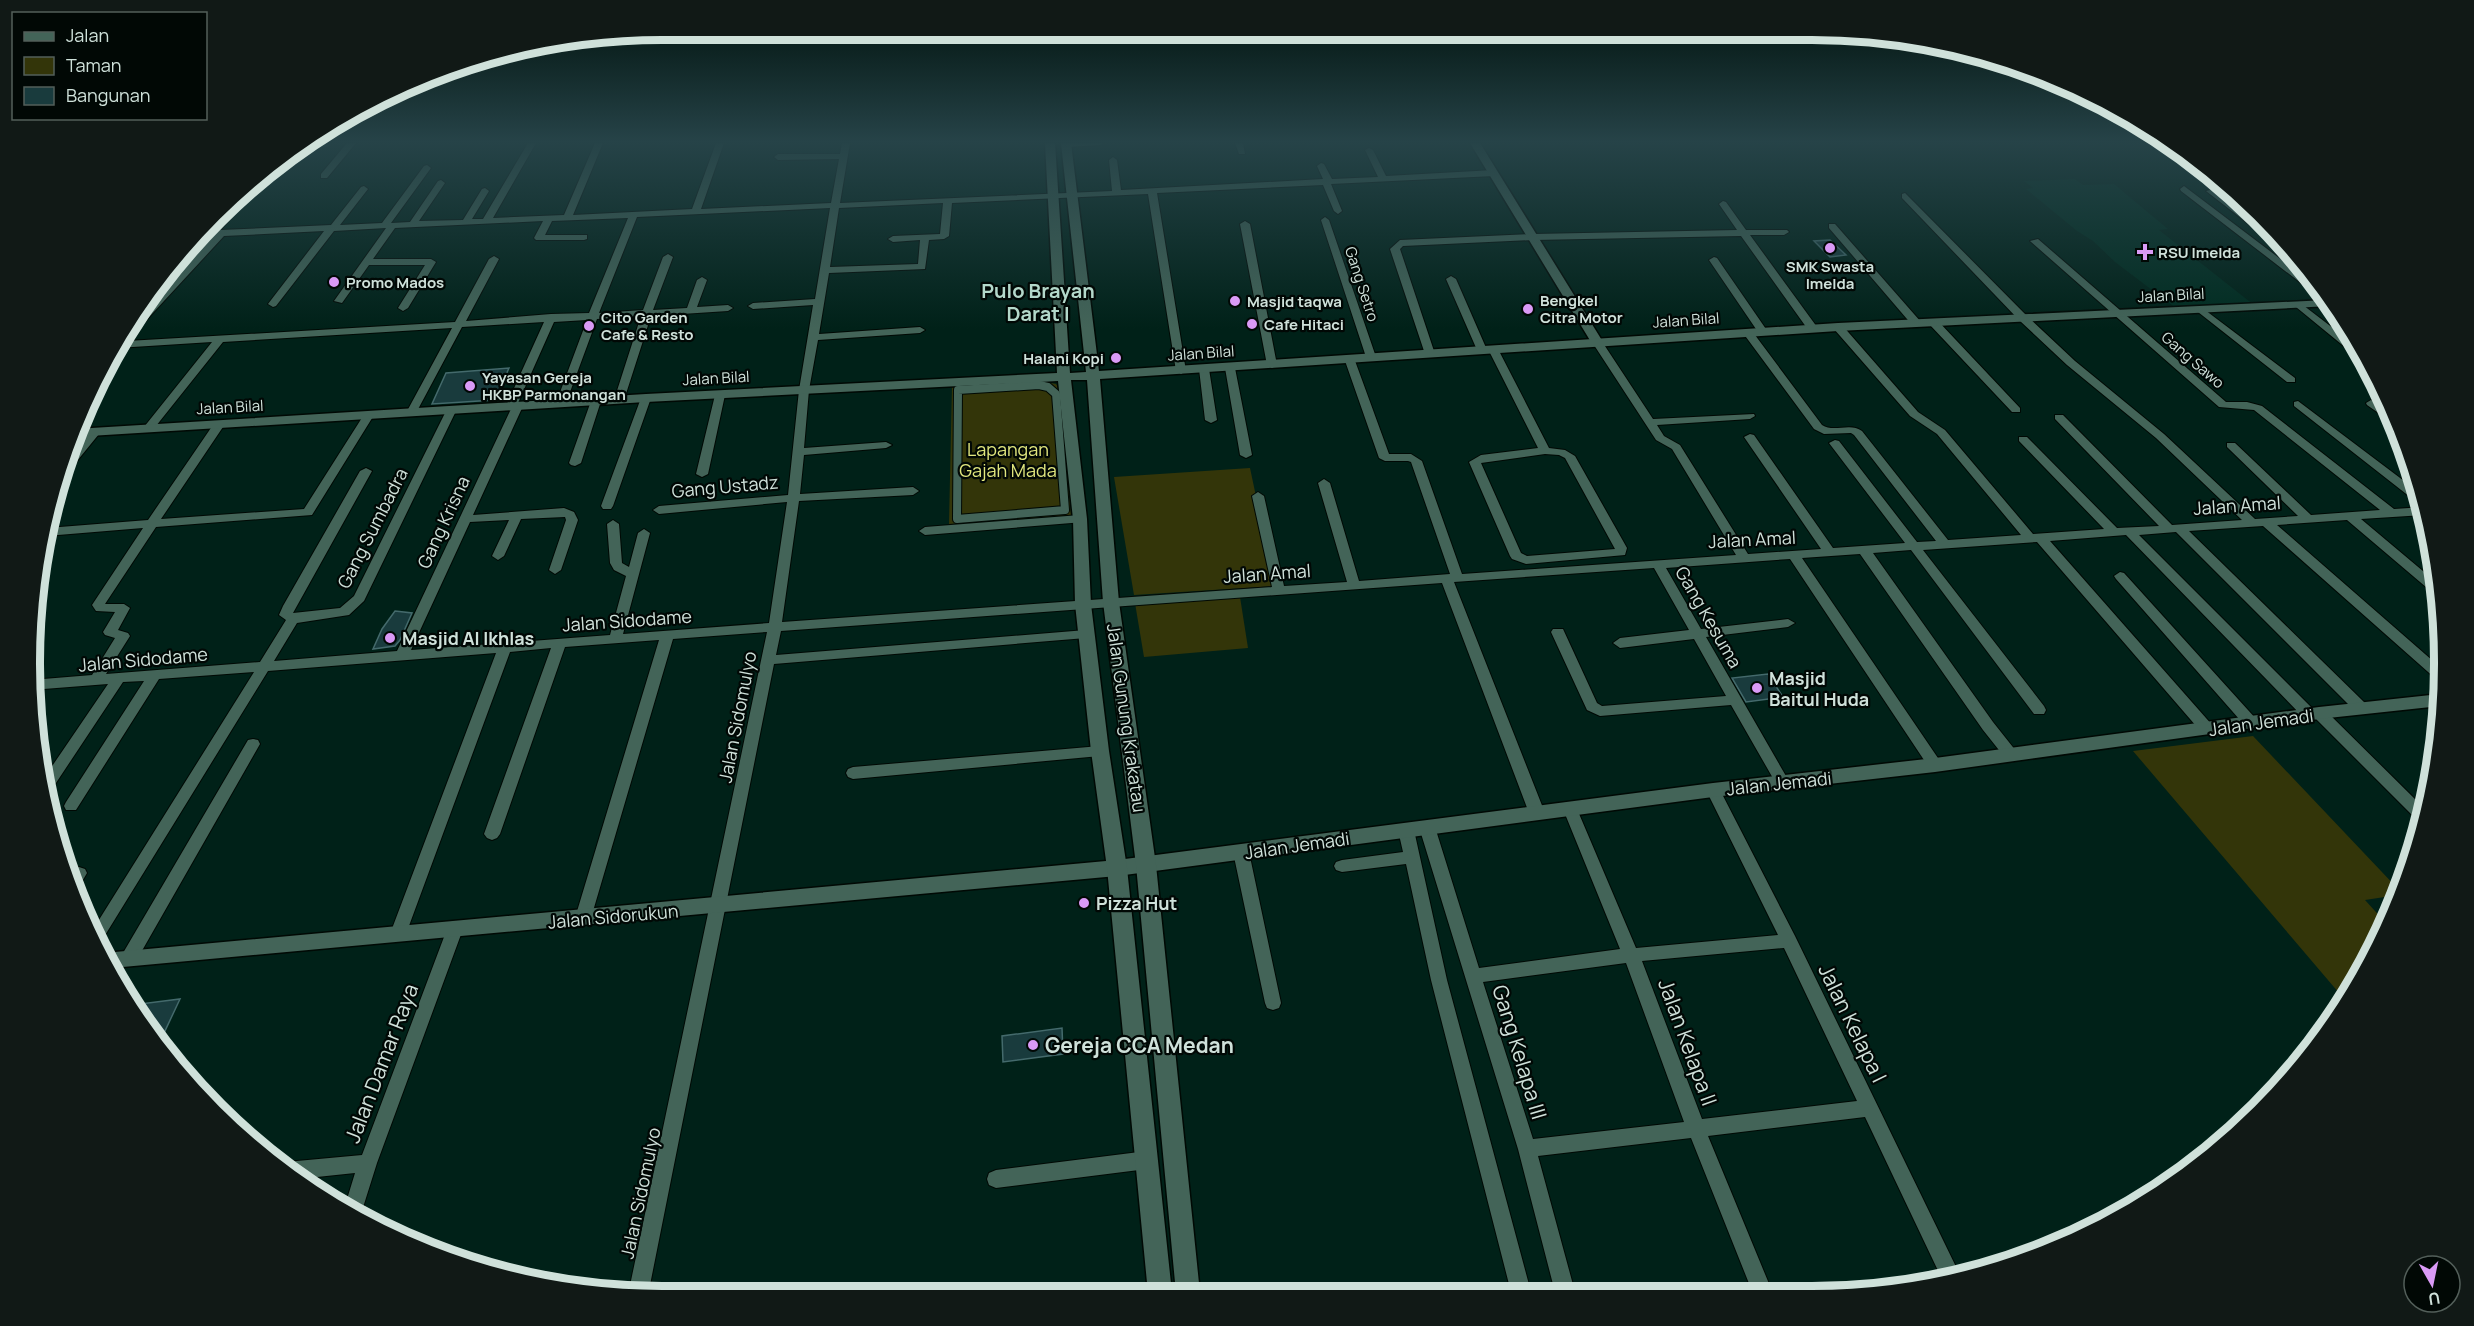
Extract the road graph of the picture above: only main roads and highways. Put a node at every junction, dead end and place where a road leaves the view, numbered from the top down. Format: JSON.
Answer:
{"nodes":[{"id":1,"x":1055,"y":205,"type":"edge"},
{"id":2,"x":1073,"y":205,"type":"edge"},
{"id":3,"x":1513,"y":205,"type":"edge"},
{"id":4,"x":2319,"y":304,"type":"edge"},
{"id":5,"x":1597,"y":342,"type":"junction"},
{"id":6,"x":1093,"y":375,"type":"junction"},
{"id":7,"x":1064,"y":378,"type":"junction"},
{"id":8,"x":85,"y":432,"type":"edge"},
{"id":9,"x":2432,"y":701,"type":"edge"},
{"id":10,"x":1146,"y":865,"type":"junction"},
{"id":11,"x":1117,"y":868,"type":"junction"},
{"id":12,"x":116,"y":959,"type":"edge"},
{"id":13,"x":1159,"y":1286,"type":"edge"},
{"id":14,"x":1187,"y":1286,"type":"edge"}],
"edges":[{"from":1,"to":7,"type":"main road","name":"Jalan Gunung Krakatau"},
{"from":2,"to":6,"type":"main road","name":"Jalan Gunung Krakatau"},
{"from":3,"to":5,"type":"main road"},
{"from":4,"to":5,"type":"main road","name":"Jalan Bilal"},
{"from":5,"to":6,"type":"main road","name":"Jalan Bilal"},
{"from":6,"to":7,"type":"main road","name":"Jalan Bilal"},
{"from":6,"to":10,"type":"main road","name":"Jalan Gunung Krakatau"},
{"from":7,"to":8,"type":"main road","name":"Jalan Bilal"},
{"from":7,"to":11,"type":"main road","name":"Jalan Gunung Krakatau"},
{"from":9,"to":10,"type":"main road","name":"Jalan Jemadi"},
{"from":10,"to":11,"type":"main road","name":"Jalan Jemadi"},
{"from":10,"to":14,"type":"main road","name":"Jalan Gunung Krakatau"},
{"from":11,"to":12,"type":"main road","name":"Jalan Sidorukun"},
{"from":11,"to":13,"type":"main road","name":"Jalan Gunung Krakatau"}]}
